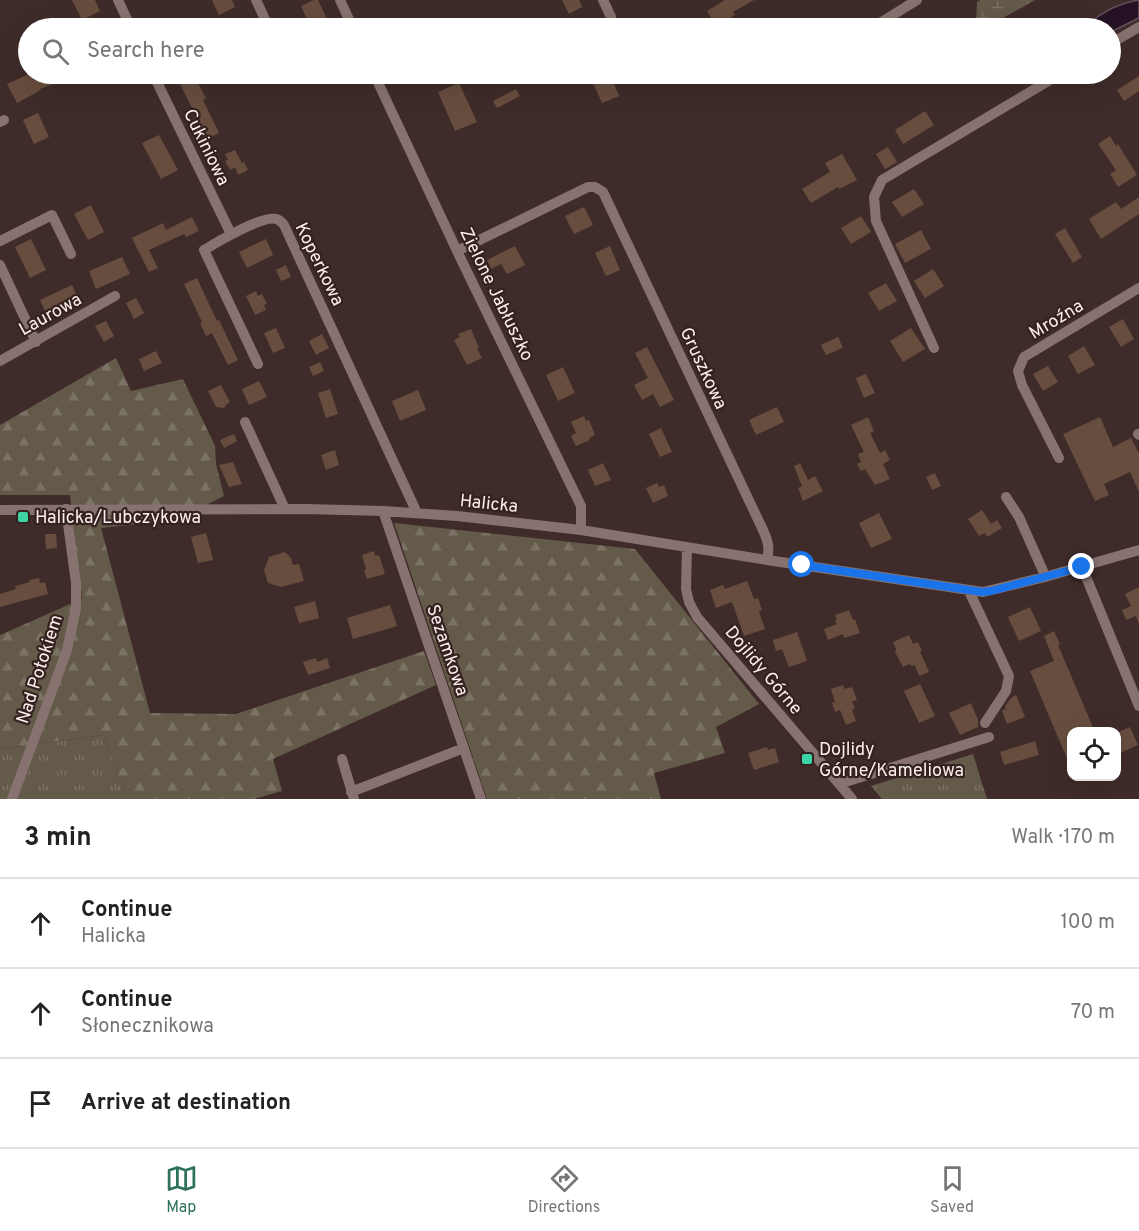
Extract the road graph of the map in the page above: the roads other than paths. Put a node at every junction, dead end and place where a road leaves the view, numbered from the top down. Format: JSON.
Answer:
{"nodes":[{"id":1,"x":118,"y":0,"type":"edge"},
{"id":2,"x":256,"y":0,"type":"edge"},
{"id":3,"x":340,"y":0,"type":"edge"},
{"id":4,"x":603,"y":0,"type":"edge"},
{"id":5,"x":917,"y":0,"type":"edge"},
{"id":6,"x":611,"y":16,"type":"dead end"},
{"id":7,"x":126,"y":18,"type":"edge"},
{"id":8,"x":264,"y":18,"type":"edge"},
{"id":9,"x":348,"y":18,"type":"edge"},
{"id":10,"x":888,"y":18,"type":"edge"},
{"id":11,"x":1139,"y":27,"type":"edge"},
{"id":12,"x":1121,"y":38,"type":"edge"},
{"id":13,"x":158,"y":84,"type":"edge"},
{"id":14,"x":379,"y":84,"type":"edge"},
{"id":15,"x":1043,"y":84,"type":"edge"},
{"id":16,"x":231,"y":234,"type":"junction"},
{"id":17,"x":0,"y":241,"type":"edge"},
{"id":18,"x":457,"y":251,"type":"junction"},
{"id":19,"x":71,"y":254,"type":"dead end"},
{"id":20,"x":0,"y":265,"type":"edge"},
{"id":21,"x":1139,"y":288,"type":"edge"},
{"id":22,"x":115,"y":296,"type":"dead end"},
{"id":23,"x":36,"y":342,"type":"junction"},
{"id":24,"x":934,"y":348,"type":"dead end"},
{"id":25,"x":0,"y":361,"type":"edge"},
{"id":26,"x":258,"y":363,"type":"dead end"},
{"id":27,"x":245,"y":422,"type":"dead end"},
{"id":28,"x":1059,"y":458,"type":"dead end"},
{"id":29,"x":1006,"y":496,"type":"dead end"},
{"id":30,"x":66,"y":509,"type":"junction"},
{"id":31,"x":285,"y":509,"type":"junction"},
{"id":32,"x":0,"y":510,"type":"edge"},
{"id":33,"x":383,"y":511,"type":"junction"},
{"id":34,"x":417,"y":513,"type":"junction"},
{"id":35,"x":581,"y":530,"type":"junction"},
{"id":36,"x":687,"y":547,"type":"junction"},
{"id":37,"x":1139,"y":550,"type":"edge"},
{"id":38,"x":767,"y":560,"type":"junction"},
{"id":39,"x":1082,"y":567,"type":"junction"},
{"id":40,"x":1045,"y":577,"type":"junction"},
{"id":41,"x":969,"y":591,"type":"junction"},
{"id":42,"x":1139,"y":706,"type":"edge"},
{"id":43,"x":985,"y":723,"type":"dead end"},
{"id":44,"x":989,"y":737,"type":"dead end"},
{"id":45,"x":464,"y":748,"type":"junction"},
{"id":46,"x":342,"y":759,"type":"dead end"},
{"id":47,"x":839,"y":784,"type":"junction"},
{"id":48,"x":352,"y":795,"type":"edge"},
{"id":49,"x":12,"y":799,"type":"edge"},
{"id":50,"x":481,"y":799,"type":"edge"},
{"id":51,"x":852,"y":799,"type":"edge"}],
"edges":[{"from":1,"to":7,"type":"street"},
{"from":2,"to":8,"type":"street"},
{"from":3,"to":9,"type":"street"},
{"from":4,"to":6,"type":"street"},
{"from":5,"to":10,"type":"street"},
{"from":11,"to":12,"type":"street"},
{"from":13,"to":16,"type":"street","name":"Cukiniowa"},
{"from":14,"to":18,"type":"street","name":"Zielone Jabłuszko"},
{"from":15,"to":24,"type":"street"},
{"from":16,"to":26,"type":"street","name":"Koperkowa"},
{"from":16,"to":34,"type":"street","name":"Koperkowa"},
{"from":17,"to":19,"type":"street"},
{"from":18,"to":35,"type":"street","name":"Zielone Jabłuszko"},
{"from":18,"to":38,"type":"street","name":"Gruszkowa"},
{"from":20,"to":23,"type":"street"},
{"from":21,"to":28,"type":"street","name":"Mroźna"},
{"from":22,"to":23,"type":"street","name":"Laurowa"},
{"from":23,"to":25,"type":"street","name":"Laurowa"},
{"from":27,"to":31,"type":"street"},
{"from":29,"to":40,"type":"street"},
{"from":30,"to":31,"type":"street","name":"Halicka"},
{"from":30,"to":32,"type":"street","name":"Halicka"},
{"from":30,"to":49,"type":"street","name":"Nad Potokiem"},
{"from":31,"to":33,"type":"street","name":"Halicka"},
{"from":33,"to":34,"type":"street","name":"Halicka"},
{"from":33,"to":45,"type":"street","name":"Sezamkowa"},
{"from":34,"to":35,"type":"street","name":"Halicka"},
{"from":35,"to":36,"type":"street","name":"Halicka"},
{"from":36,"to":38,"type":"street","name":"Halicka"},
{"from":36,"to":47,"type":"street","name":"Dojlidy Górne"},
{"from":37,"to":39,"type":"street","name":"Halicka"},
{"from":38,"to":41,"type":"street","name":"Halicka"},
{"from":39,"to":40,"type":"street","name":"Halicka"},
{"from":39,"to":42,"type":"street"},
{"from":40,"to":41,"type":"street","name":"Halicka"},
{"from":41,"to":43,"type":"street"},
{"from":44,"to":47,"type":"street"},
{"from":45,"to":48,"type":"street"},
{"from":45,"to":50,"type":"street","name":"Sezamkowa"},
{"from":46,"to":48,"type":"street"},
{"from":47,"to":51,"type":"street","name":"Dojlidy Górne"}]}
